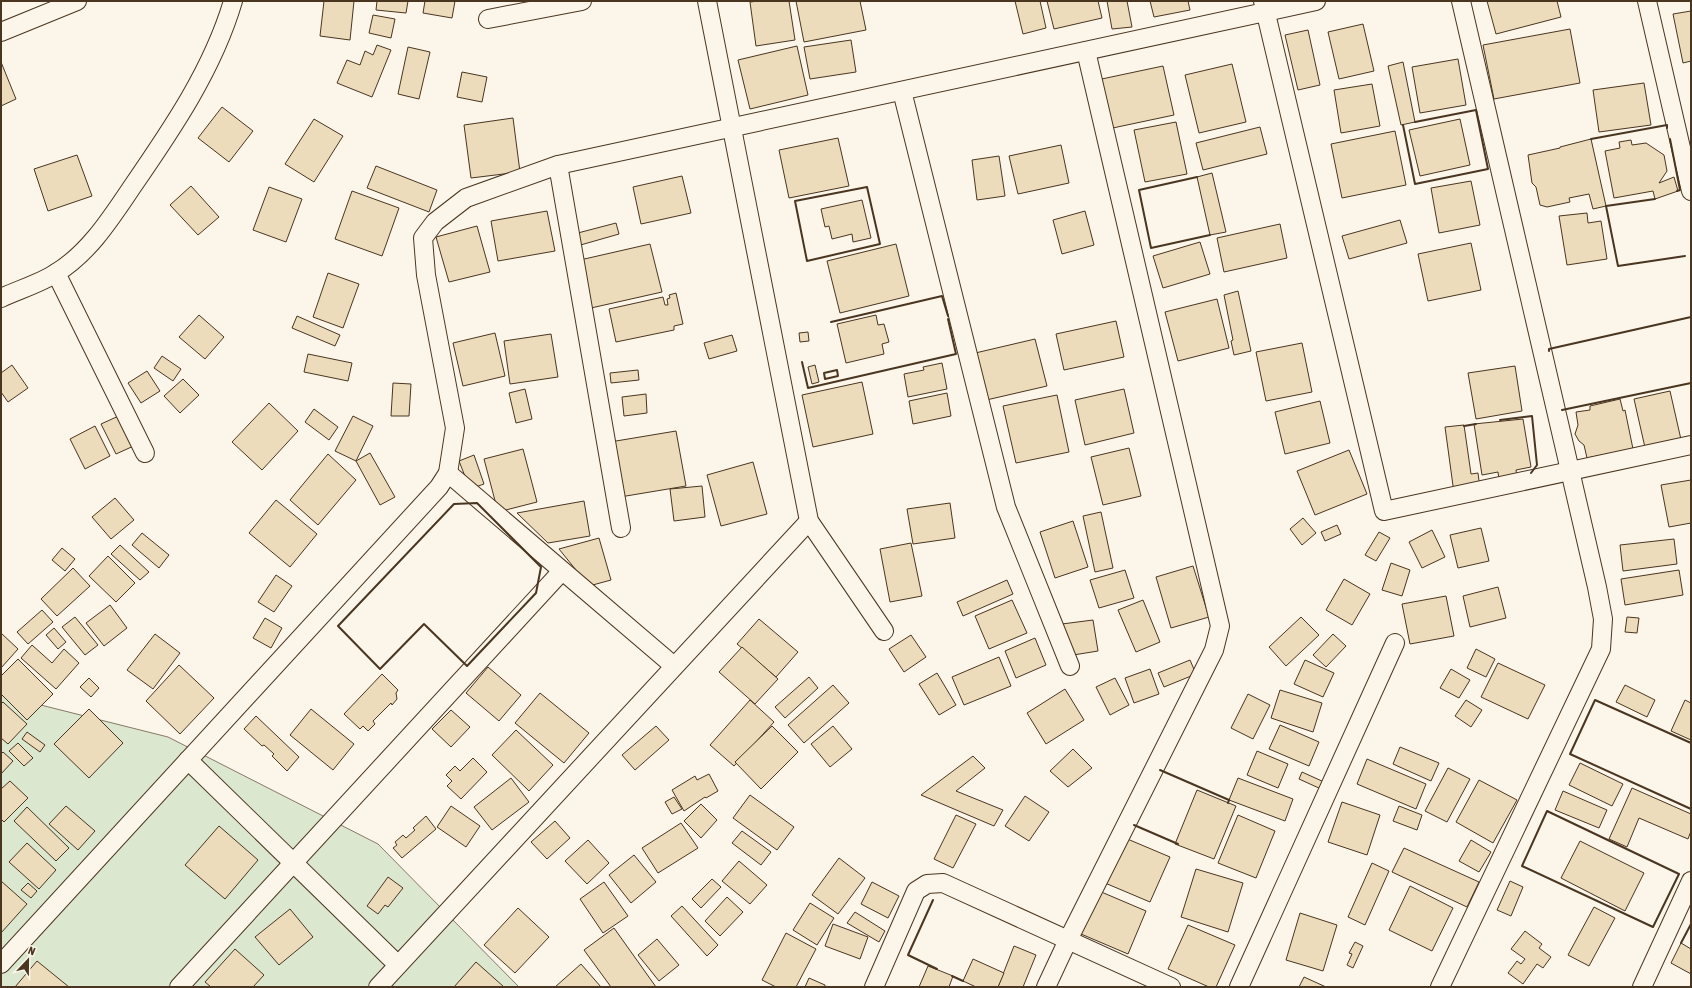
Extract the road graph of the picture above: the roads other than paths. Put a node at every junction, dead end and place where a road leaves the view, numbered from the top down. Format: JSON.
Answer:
{"nodes":[{"id":1,"x":77,"y":1,"type":"edge"},
{"id":2,"x":233,"y":1,"type":"edge"},
{"id":3,"x":582,"y":1,"type":"edge"},
{"id":4,"x":707,"y":1,"type":"edge"},
{"id":5,"x":1316,"y":1,"type":"edge"},
{"id":6,"x":1461,"y":1,"type":"edge"},
{"id":7,"x":1647,"y":1,"type":"edge"},
{"id":8,"x":1265,"y":6,"type":"edge"},
{"id":9,"x":488,"y":19,"type":"dead end"},
{"id":10,"x":1,"y":32,"type":"edge"},
{"id":11,"x":1086,"y":51,"type":"junction"},
{"id":12,"x":902,"y":91,"type":"junction"},
{"id":13,"x":732,"y":127,"type":"junction"},
{"id":14,"x":558,"y":165,"type":"junction"},
{"id":15,"x":1691,"y":191,"type":"edge"},
{"id":16,"x":56,"y":273,"type":"junction"},
{"id":17,"x":1,"y":298,"type":"edge"},
{"id":18,"x":1691,"y":445,"type":"edge"},
{"id":19,"x":145,"y":453,"type":"dead end"},
{"id":20,"x":1570,"y":471,"type":"junction"},
{"id":21,"x":448,"y":473,"type":"junction"},
{"id":22,"x":809,"y":521,"type":"junction"},
{"id":23,"x":621,"y":528,"type":"dead end"},
{"id":24,"x":562,"y":571,"type":"junction"},
{"id":25,"x":884,"y":631,"type":"dead end"},
{"id":26,"x":1395,"y":642,"type":"dead end"},
{"id":27,"x":674,"y":666,"type":"junction"},
{"id":28,"x":1070,"y":666,"type":"dead end"},
{"id":29,"x":188,"y":760,"type":"junction"},
{"id":30,"x":293,"y":863,"type":"junction"},
{"id":31,"x":1691,"y":881,"type":"edge"},
{"id":32,"x":1068,"y":940,"type":"junction"},
{"id":33,"x":1,"y":964,"type":"edge"},
{"id":34,"x":398,"y":965,"type":"junction"},
{"id":35,"x":179,"y":987,"type":"edge"},
{"id":36,"x":378,"y":987,"type":"edge"},
{"id":37,"x":874,"y":987,"type":"edge"},
{"id":38,"x":1046,"y":987,"type":"edge"},
{"id":39,"x":1171,"y":987,"type":"edge"},
{"id":40,"x":1240,"y":987,"type":"edge"},
{"id":41,"x":1440,"y":987,"type":"edge"},
{"id":42,"x":1642,"y":987,"type":"edge"}],
"edges":[{"from":1,"to":10,"type":"street"},
{"from":2,"to":16,"type":"street"},
{"from":3,"to":9,"type":"street"},
{"from":4,"to":13,"type":"street"},
{"from":5,"to":8,"type":"street"},
{"from":6,"to":20,"type":"street"},
{"from":7,"to":15,"type":"street"},
{"from":8,"to":11,"type":"street"},
{"from":8,"to":20,"type":"street"},
{"from":11,"to":12,"type":"street"},
{"from":11,"to":32,"type":"street"},
{"from":12,"to":13,"type":"street"},
{"from":12,"to":28,"type":"street"},
{"from":13,"to":14,"type":"street"},
{"from":13,"to":22,"type":"street"},
{"from":14,"to":21,"type":"street"},
{"from":14,"to":23,"type":"street"},
{"from":16,"to":17,"type":"street"},
{"from":16,"to":19,"type":"street"},
{"from":18,"to":20,"type":"street"},
{"from":20,"to":41,"type":"street"},
{"from":21,"to":24,"type":"street"},
{"from":21,"to":29,"type":"street"},
{"from":22,"to":25,"type":"street"},
{"from":22,"to":27,"type":"street"},
{"from":24,"to":27,"type":"street"},
{"from":24,"to":30,"type":"street"},
{"from":26,"to":40,"type":"street"},
{"from":27,"to":34,"type":"street"},
{"from":29,"to":30,"type":"street"},
{"from":29,"to":33,"type":"street"},
{"from":30,"to":34,"type":"street"},
{"from":30,"to":35,"type":"street"},
{"from":31,"to":42,"type":"street"},
{"from":32,"to":37,"type":"street"},
{"from":32,"to":38,"type":"street"},
{"from":32,"to":39,"type":"street"},
{"from":34,"to":36,"type":"street"}]}
